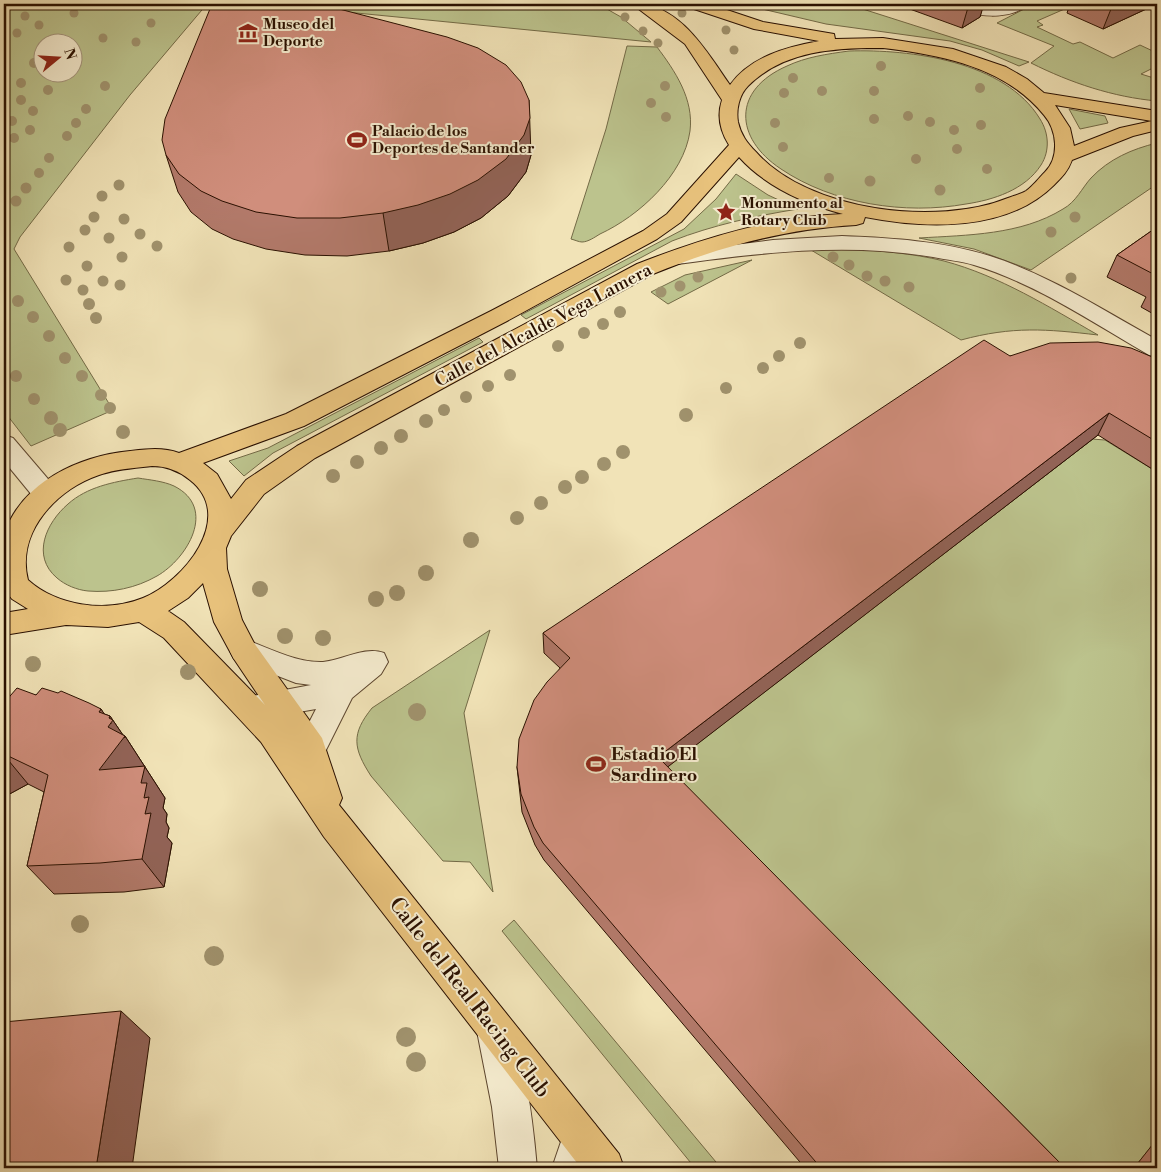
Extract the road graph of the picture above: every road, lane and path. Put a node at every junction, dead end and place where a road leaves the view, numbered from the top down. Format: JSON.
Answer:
{"nodes":[{"id":1,"x":640,"y":4,"type":"edge"},
{"id":2,"x":694,"y":4,"type":"edge"},
{"id":3,"x":964,"y":4,"type":"edge"},
{"id":4,"x":1019,"y":4,"type":"edge"},
{"id":5,"x":862,"y":43,"type":"junction"},
{"id":6,"x":1038,"y":97,"type":"junction"},
{"id":7,"x":730,"y":98,"type":"junction"},
{"id":8,"x":1157,"y":116,"type":"edge"},
{"id":9,"x":1157,"y":125,"type":"edge"},
{"id":10,"x":738,"y":146,"type":"junction"},
{"id":11,"x":1064,"y":157,"type":"junction"},
{"id":12,"x":908,"y":218,"type":"junction"},
{"id":13,"x":669,"y":259,"type":"junction"},
{"id":14,"x":1157,"y":350,"type":"edge"},
{"id":15,"x":4,"y":444,"type":"edge"},
{"id":16,"x":182,"y":461,"type":"junction"},
{"id":17,"x":45,"y":493,"type":"junction"},
{"id":18,"x":217,"y":540,"type":"junction"},
{"id":19,"x":7,"y":552,"type":"edge"},
{"id":20,"x":143,"y":610,"type":"junction"},
{"id":21,"x":62,"y":614,"type":"junction"},
{"id":22,"x":4,"y":624,"type":"edge"},
{"id":23,"x":244,"y":651,"type":"junction"},
{"id":24,"x":342,"y":689,"type":"junction"},
{"id":25,"x":280,"y":704,"type":"junction"},
{"id":26,"x":250,"y":707,"type":"junction"},
{"id":27,"x":311,"y":748,"type":"junction"},
{"id":28,"x":335,"y":826,"type":"junction"},
{"id":29,"x":494,"y":1027,"type":"junction"},
{"id":30,"x":576,"y":1153,"type":"edge"},
{"id":31,"x":518,"y":1168,"type":"edge"},
{"id":32,"x":605,"y":1168,"type":"edge"}],
"edges":[{"from":1,"to":7,"type":"main road"},
{"from":2,"to":5,"type":"main road"},
{"from":3,"to":4,"type":"street"},
{"from":5,"to":6,"type":"main road"},
{"from":5,"to":7,"type":"main road"},
{"from":6,"to":8,"type":"main road"},
{"from":6,"to":11,"type":"main road"},
{"from":7,"to":10,"type":"main road"},
{"from":9,"to":11,"type":"main road"},
{"from":10,"to":12,"type":"main road"},
{"from":10,"to":16,"type":"main road","name":"Calle del Alcalde Vega Lamera"},
{"from":11,"to":12,"type":"main road"},
{"from":12,"to":13,"type":"main road","name":"Calle del Alcalde Vega Lamera"},
{"from":13,"to":14,"type":"street"},
{"from":13,"to":18,"type":"main road","name":"Calle del Alcalde Vega Lamera"},
{"from":15,"to":17,"type":"street"},
{"from":16,"to":17,"type":"main road"},
{"from":16,"to":18,"type":"main road"},
{"from":17,"to":19,"type":"main road"},
{"from":18,"to":20,"type":"main road","name":"Calle del Alcalde Vega Lamera"},
{"from":18,"to":23,"type":"main road"},
{"from":19,"to":21,"type":"main road"},
{"from":20,"to":21,"type":"main road","name":"Calle del Alcalde Vega Lamera"},
{"from":20,"to":26,"type":"main road","name":"Calle del Real Racing Club"},
{"from":21,"to":22,"type":"main road"},
{"from":23,"to":24,"type":"street"},
{"from":23,"to":25,"type":"main road"},
{"from":24,"to":25,"type":"street"},
{"from":24,"to":27,"type":"street"},
{"from":25,"to":26,"type":"street"},
{"from":25,"to":27,"type":"main road"},
{"from":26,"to":28,"type":"main road","name":"Calle del Real Racing Club"},
{"from":27,"to":28,"type":"main road","name":"Calle del Real Racing Club"},
{"from":28,"to":29,"type":"main road","name":"Calle del Real Racing Club"},
{"from":29,"to":30,"type":"main road","name":"Calle del Real Racing Club"},
{"from":29,"to":31,"type":"street"},
{"from":30,"to":32,"type":"main road","name":"Calle del Real Racing Club"}]}
